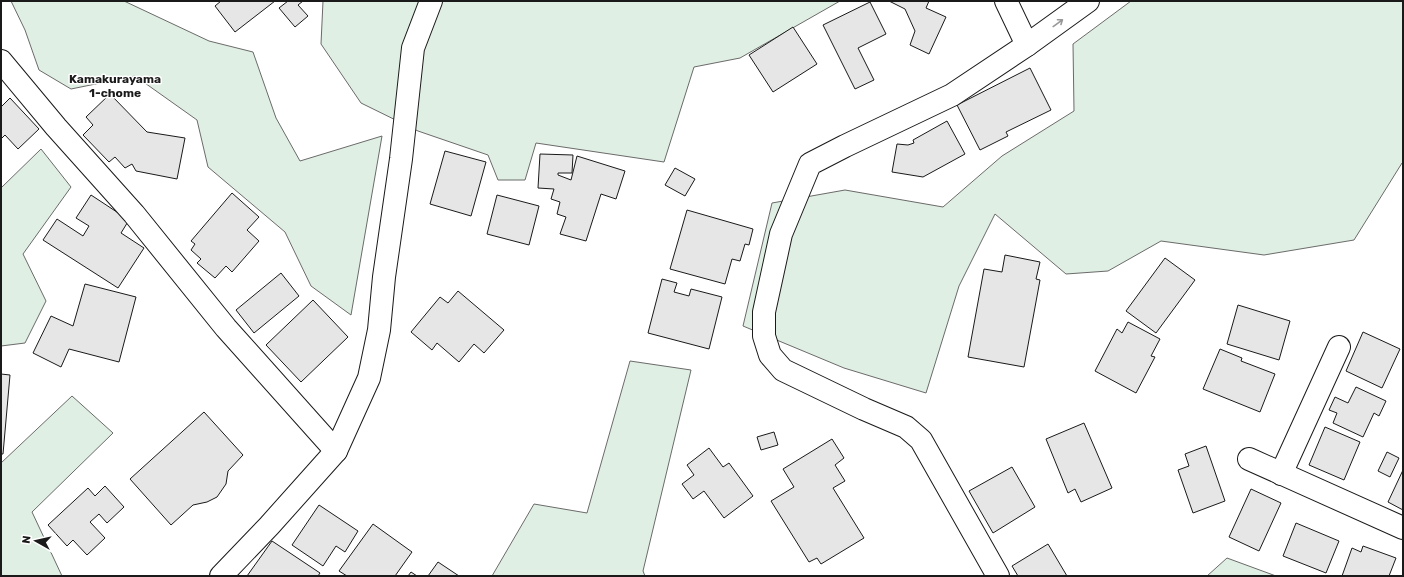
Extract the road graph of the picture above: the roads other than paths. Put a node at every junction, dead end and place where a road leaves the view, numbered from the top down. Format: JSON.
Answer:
{"nodes":[{"id":1,"x":431,"y":1,"type":"edge"},
{"id":2,"x":1006,"y":1,"type":"edge"},
{"id":3,"x":1088,"y":1,"type":"edge"},
{"id":4,"x":1027,"y":45,"type":"junction"},
{"id":5,"x":1,"y":61,"type":"edge"},
{"id":6,"x":1339,"y":347,"type":"dead end"},
{"id":7,"x":336,"y":451,"type":"junction"},
{"id":8,"x":1249,"y":459,"type":"dead end"},
{"id":9,"x":1281,"y":474,"type":"junction"},
{"id":10,"x":1403,"y":528,"type":"edge"},
{"id":11,"x":221,"y":576,"type":"edge"},
{"id":12,"x":998,"y":576,"type":"edge"}],
"edges":[{"from":1,"to":7,"type":"street"},
{"from":2,"to":4,"type":"street"},
{"from":4,"to":3,"type":"street","one_way":true},
{"from":4,"to":12,"type":"street"},
{"from":5,"to":7,"type":"street"},
{"from":6,"to":9,"type":"street"},
{"from":7,"to":11,"type":"street"},
{"from":8,"to":9,"type":"street"},
{"from":9,"to":10,"type":"street"}]}
